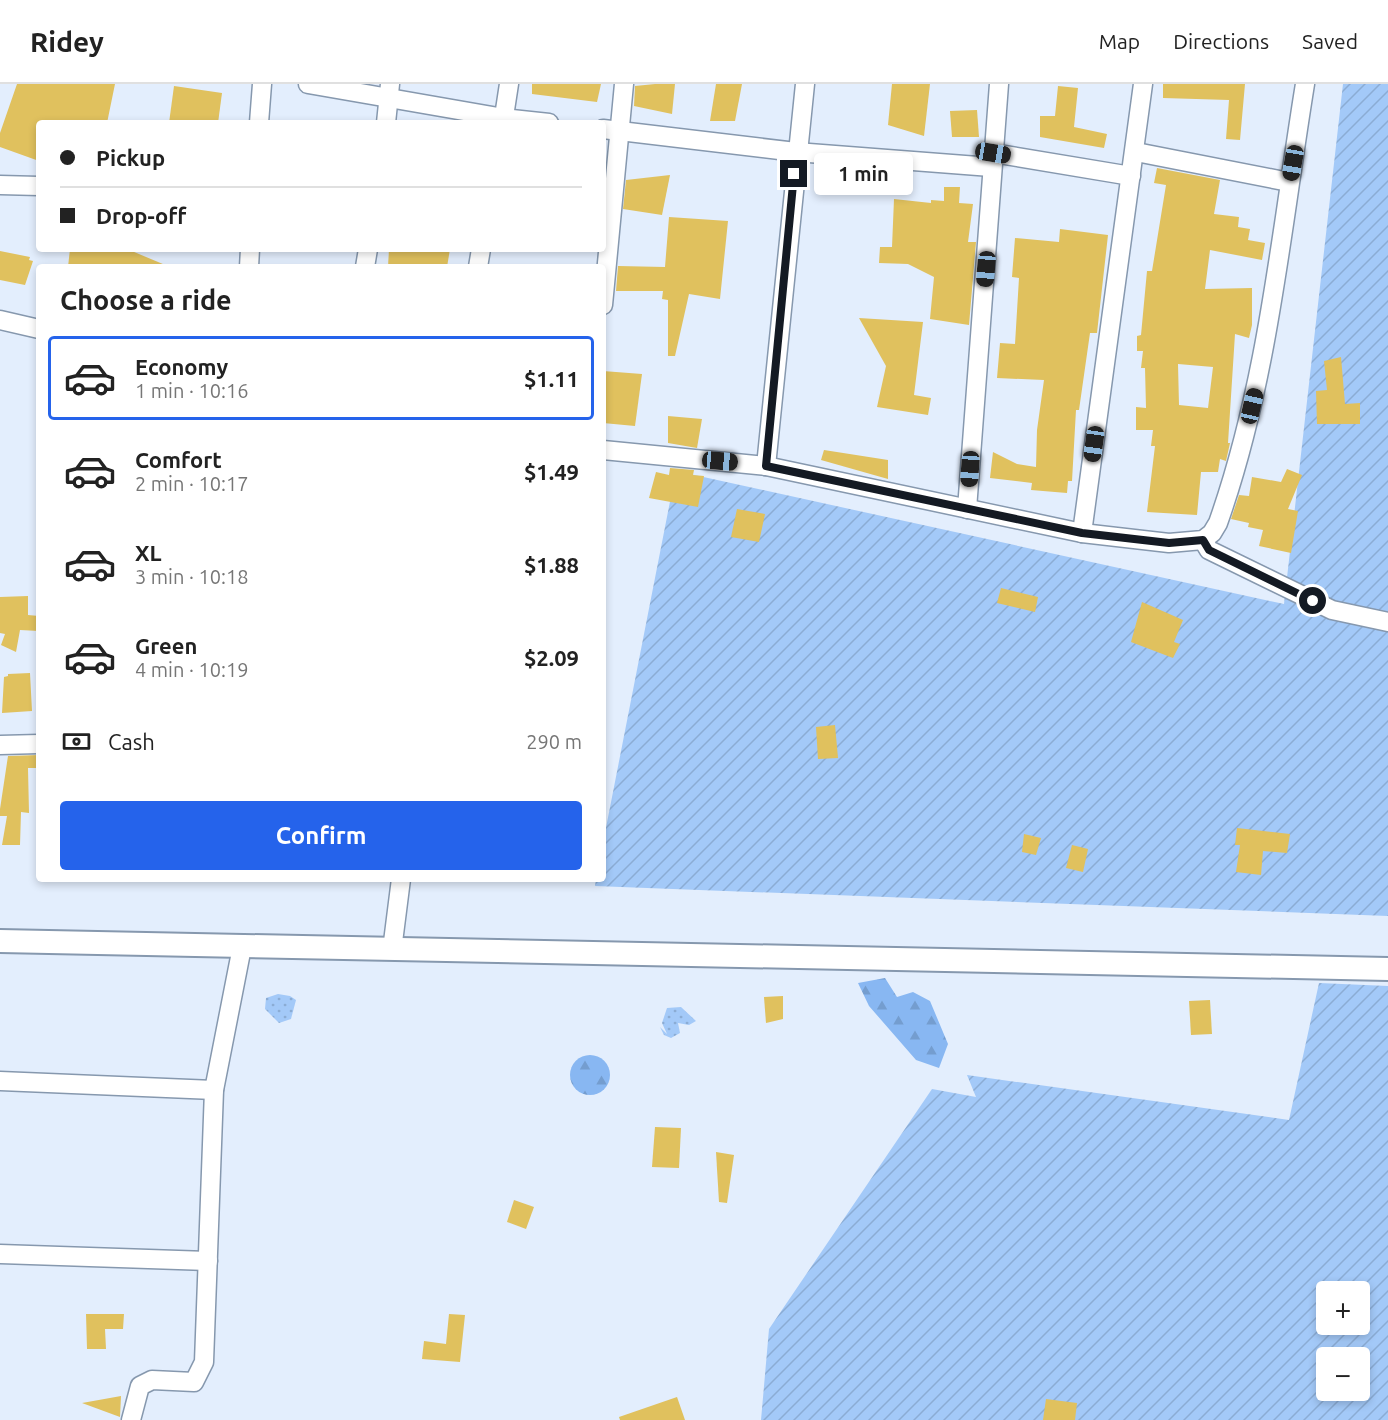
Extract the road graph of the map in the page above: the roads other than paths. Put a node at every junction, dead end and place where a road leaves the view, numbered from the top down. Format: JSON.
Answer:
{"nodes":[{"id":1,"x":262,"y":84,"type":"edge"},
{"id":2,"x":309,"y":84,"type":"edge"},
{"id":3,"x":509,"y":84,"type":"edge"},
{"id":4,"x":624,"y":84,"type":"edge"},
{"id":5,"x":805,"y":84,"type":"edge"},
{"id":6,"x":999,"y":84,"type":"edge"},
{"id":7,"x":1143,"y":84,"type":"edge"},
{"id":8,"x":1305,"y":84,"type":"edge"},
{"id":9,"x":390,"y":91,"type":"edge"},
{"id":10,"x":259,"y":120,"type":"edge"},
{"id":11,"x":386,"y":120,"type":"edge"},
{"id":12,"x":503,"y":120,"type":"edge"},
{"id":13,"x":611,"y":130,"type":"edge"},
{"id":14,"x":796,"y":152,"type":"junction"},
{"id":15,"x":1136,"y":152,"type":"junction"},
{"id":16,"x":992,"y":160,"type":"junction"},
{"id":17,"x":1131,"y":176,"type":"junction"},
{"id":18,"x":1289,"y":182,"type":"junction"},
{"id":19,"x":0,"y":185,"type":"edge"},
{"id":20,"x":36,"y":186,"type":"edge"},
{"id":21,"x":606,"y":239,"type":"edge"},
{"id":22,"x":0,"y":320,"type":"edge"},
{"id":23,"x":36,"y":328,"type":"edge"},
{"id":24,"x":606,"y":450,"type":"edge"},
{"id":25,"x":766,"y":466,"type":"junction"},
{"id":26,"x":967,"y":509,"type":"junction"},
{"id":27,"x":1082,"y":533,"type":"junction"},
{"id":28,"x":1203,"y":540,"type":"junction"},
{"id":29,"x":1388,"y":622,"type":"edge"},
{"id":30,"x":36,"y":744,"type":"edge"},
{"id":31,"x":0,"y":745,"type":"edge"},
{"id":32,"x":401,"y":882,"type":"edge"},
{"id":33,"x":0,"y":940,"type":"edge"},
{"id":34,"x":242,"y":947,"type":"junction"},
{"id":35,"x":392,"y":950,"type":"junction"},
{"id":36,"x":1388,"y":969,"type":"edge"},
{"id":37,"x":0,"y":1081,"type":"edge"},
{"id":38,"x":214,"y":1090,"type":"junction"},
{"id":39,"x":0,"y":1254,"type":"edge"},
{"id":40,"x":208,"y":1261,"type":"junction"},
{"id":41,"x":131,"y":1420,"type":"edge"}],
"edges":[{"from":1,"to":10,"type":"street"},
{"from":2,"to":9,"type":"street"},
{"from":3,"to":12,"type":"street"},
{"from":4,"to":13,"type":"street"},
{"from":5,"to":14,"type":"street"},
{"from":6,"to":16,"type":"street"},
{"from":7,"to":15,"type":"street"},
{"from":8,"to":18,"type":"street"},
{"from":9,"to":11,"type":"street"},
{"from":9,"to":12,"type":"street"},
{"from":13,"to":14,"type":"street"},
{"from":13,"to":21,"type":"street"},
{"from":14,"to":16,"type":"street"},
{"from":14,"to":25,"type":"street"},
{"from":15,"to":17,"type":"street"},
{"from":15,"to":18,"type":"street"},
{"from":16,"to":17,"type":"street"},
{"from":16,"to":26,"type":"street"},
{"from":17,"to":27,"type":"street"},
{"from":18,"to":28,"type":"street"},
{"from":19,"to":20,"type":"street"},
{"from":22,"to":23,"type":"street"},
{"from":24,"to":25,"type":"street"},
{"from":25,"to":26,"type":"street"},
{"from":26,"to":27,"type":"street"},
{"from":27,"to":28,"type":"street"},
{"from":28,"to":29,"type":"street"},
{"from":30,"to":31,"type":"street"},
{"from":32,"to":35,"type":"street"},
{"from":33,"to":34,"type":"street"},
{"from":34,"to":35,"type":"street"},
{"from":34,"to":38,"type":"street"},
{"from":35,"to":36,"type":"street"},
{"from":37,"to":38,"type":"street"},
{"from":38,"to":40,"type":"street"},
{"from":39,"to":40,"type":"street"},
{"from":40,"to":41,"type":"street"}]}
